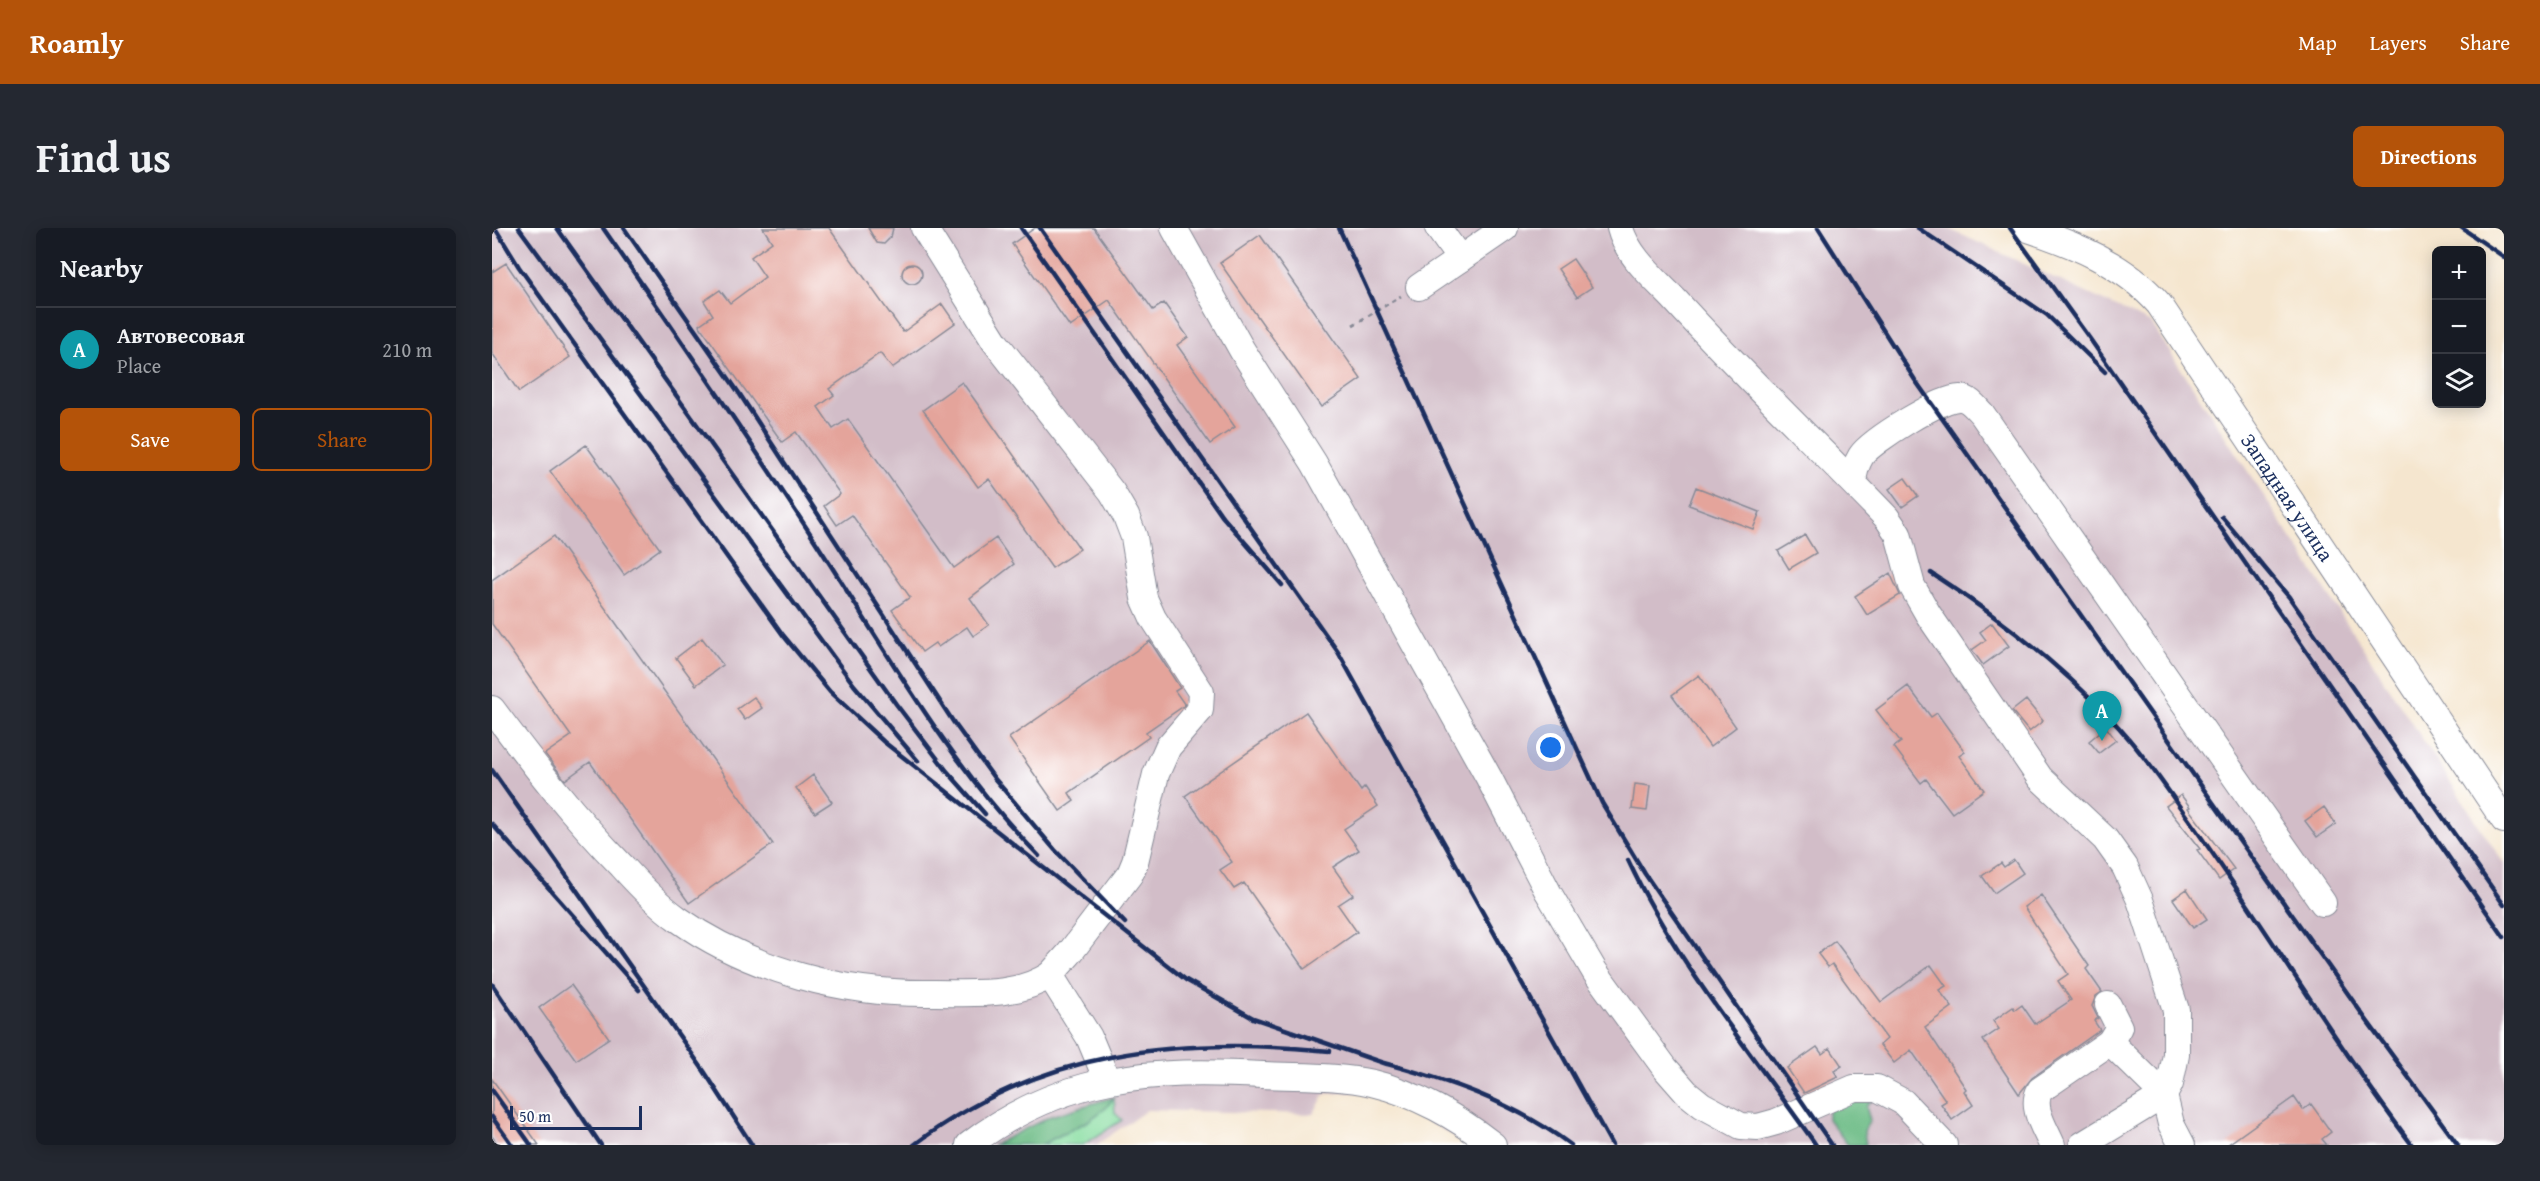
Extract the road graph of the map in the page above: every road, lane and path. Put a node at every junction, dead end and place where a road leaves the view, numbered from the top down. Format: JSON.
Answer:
{"nodes":[{"id":1,"x":924,"y":228,"type":"edge"},
{"id":2,"x":1174,"y":228,"type":"edge"},
{"id":3,"x":1438,"y":228,"type":"edge"},
{"id":4,"x":1505,"y":228,"type":"edge"},
{"id":5,"x":1620,"y":228,"type":"edge"},
{"id":6,"x":2025,"y":228,"type":"edge"},
{"id":7,"x":1460,"y":259,"type":"junction"},
{"id":8,"x":1419,"y":287,"type":"joint"},
{"id":9,"x":1353,"y":325,"type":"dead end"},
{"id":10,"x":1852,"y":482,"type":"junction"},
{"id":11,"x":492,"y":709,"type":"edge"},
{"id":12,"x":2504,"y":820,"type":"edge"},
{"id":13,"x":2323,"y":903,"type":"dead end"},
{"id":14,"x":1050,"y":975,"type":"junction"},
{"id":15,"x":2108,"y":1005,"type":"dead end"},
{"id":16,"x":2110,"y":1042,"type":"junction"},
{"id":17,"x":1107,"y":1080,"type":"junction"},
{"id":18,"x":2164,"y":1095,"type":"junction"},
{"id":19,"x":969,"y":1145,"type":"edge"},
{"id":20,"x":1493,"y":1145,"type":"edge"},
{"id":21,"x":1944,"y":1145,"type":"edge"},
{"id":22,"x":2052,"y":1145,"type":"edge"},
{"id":23,"x":2082,"y":1145,"type":"edge"},
{"id":24,"x":2182,"y":1145,"type":"edge"}],
"edges":[{"from":1,"to":14,"type":"street"},
{"from":2,"to":21,"type":"street"},
{"from":3,"to":7,"type":"street"},
{"from":4,"to":7,"type":"street"},
{"from":5,"to":10,"type":"street"},
{"from":6,"to":12,"type":"street","name":"Западная улица"},
{"from":7,"to":8,"type":"street"},
{"from":8,"to":9,"type":"path"},
{"from":10,"to":13,"type":"street"},
{"from":10,"to":18,"type":"street"},
{"from":11,"to":14,"type":"street"},
{"from":14,"to":17,"type":"street"},
{"from":15,"to":16,"type":"street"},
{"from":16,"to":18,"type":"street"},
{"from":16,"to":22,"type":"street"},
{"from":17,"to":19,"type":"street"},
{"from":17,"to":20,"type":"street"},
{"from":18,"to":23,"type":"street"},
{"from":18,"to":24,"type":"street"}]}
